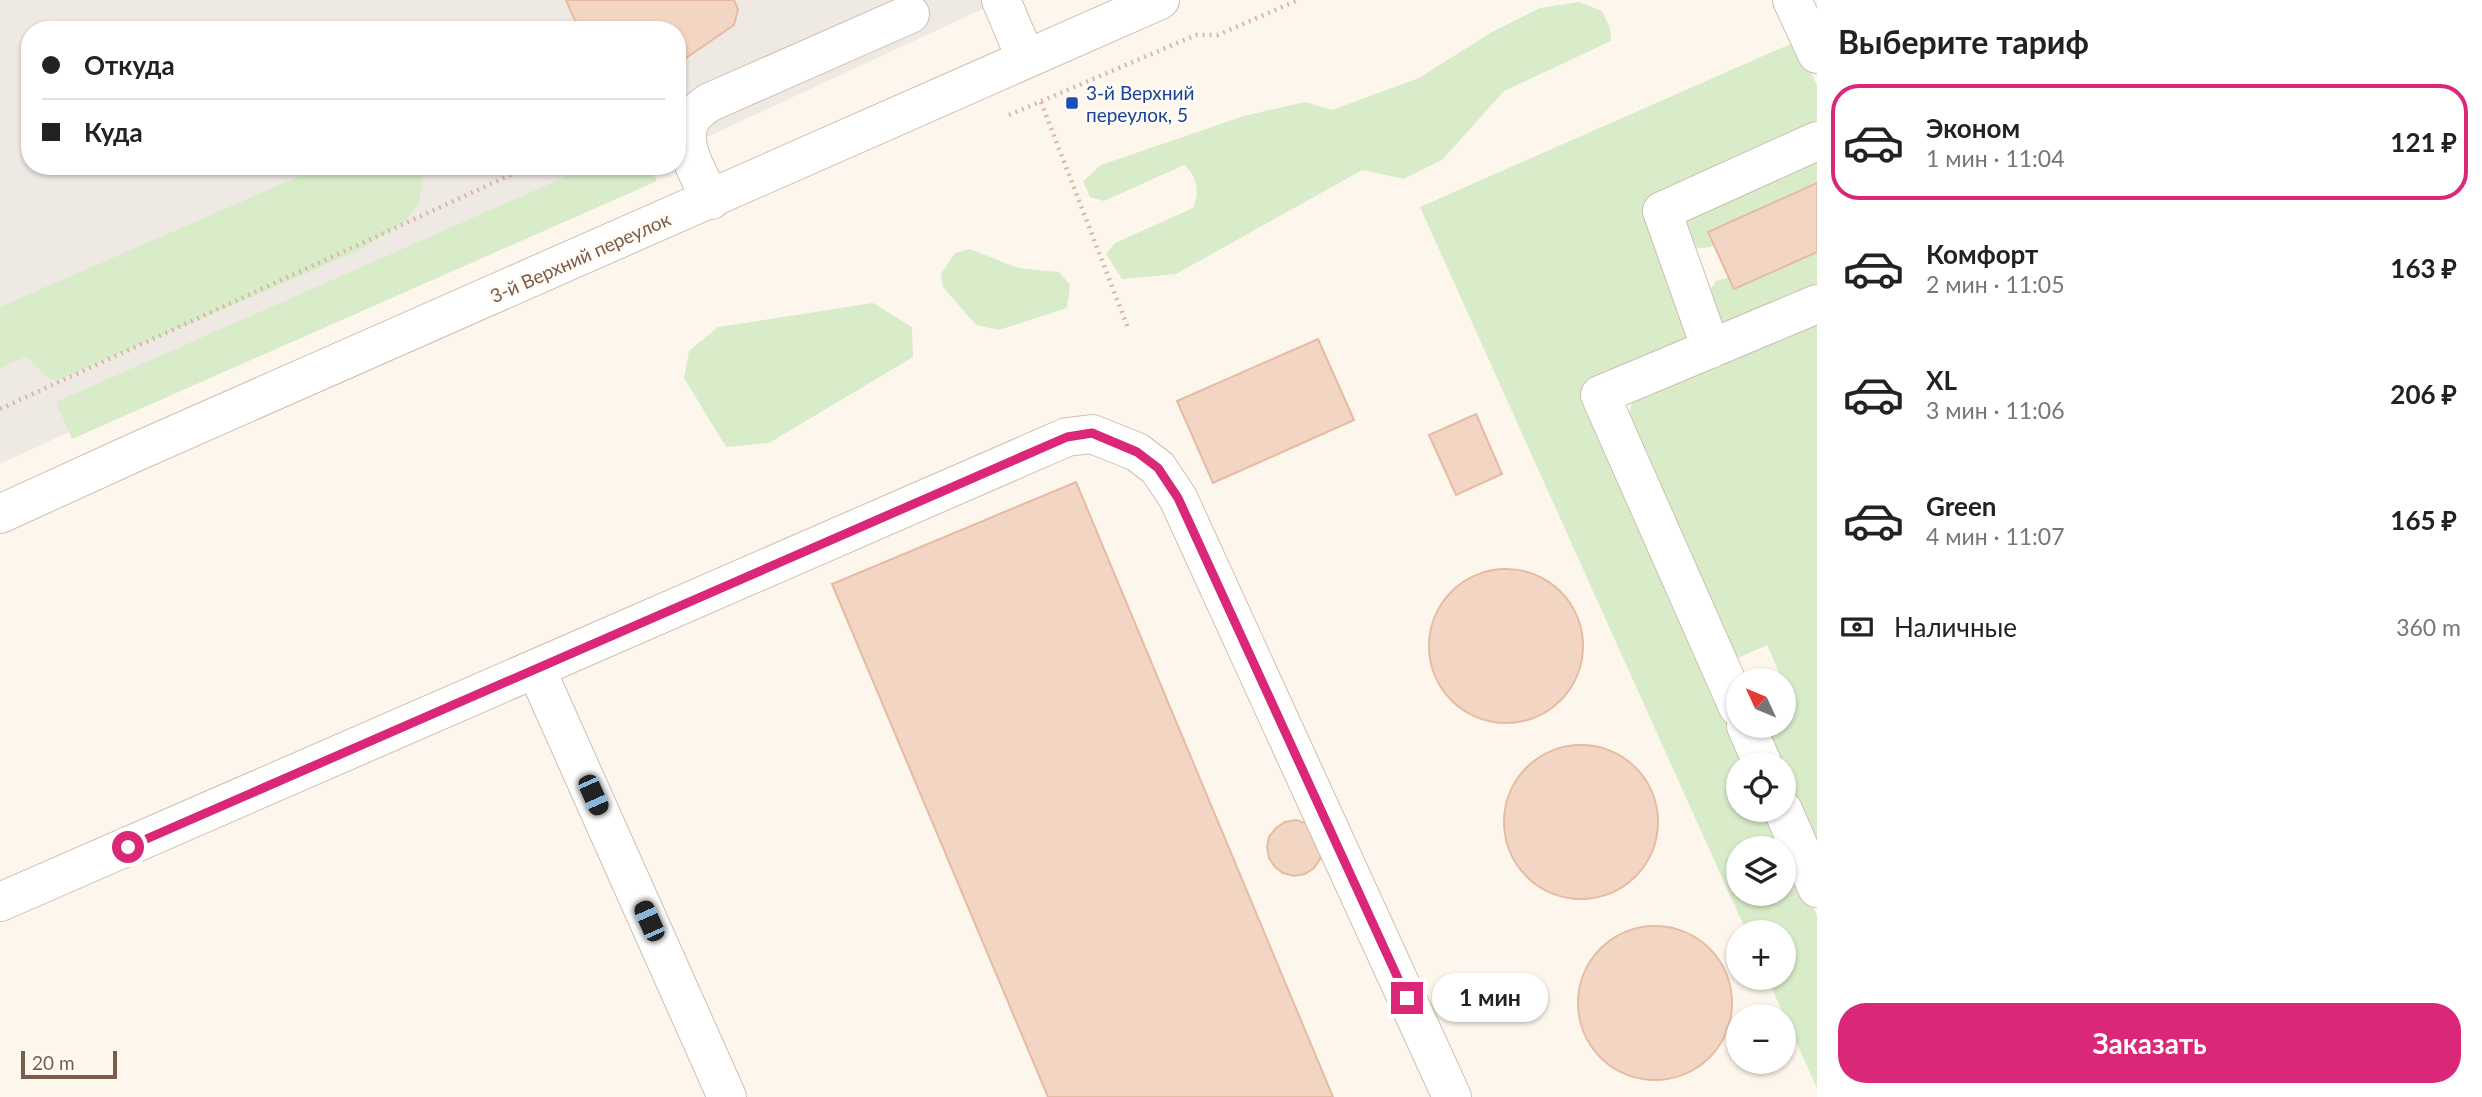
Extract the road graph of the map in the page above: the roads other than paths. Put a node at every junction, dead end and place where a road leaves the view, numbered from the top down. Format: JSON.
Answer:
{"nodes":[{"id":1,"x":1001,"y":0,"type":"edge"},
{"id":2,"x":1160,"y":0,"type":"edge"},
{"id":3,"x":1792,"y":0,"type":"edge"},
{"id":4,"x":910,"y":14,"type":"dead end"},
{"id":5,"x":1817,"y":54,"type":"edge"},
{"id":6,"x":1026,"y":59,"type":"junction"},
{"id":7,"x":686,"y":133,"type":"edge"},
{"id":8,"x":686,"y":138,"type":"edge"},
{"id":9,"x":1817,"y":141,"type":"edge"},
{"id":10,"x":711,"y":200,"type":"junction"},
{"id":11,"x":1817,"y":304,"type":"edge"},
{"id":12,"x":1711,"y":349,"type":"junction"},
{"id":13,"x":0,"y":514,"type":"edge"},
{"id":14,"x":536,"y":669,"type":"junction"},
{"id":15,"x":1726,"y":680,"type":"edge"},
{"id":16,"x":1788,"y":822,"type":"edge"},
{"id":17,"x":1817,"y":888,"type":"edge"},
{"id":18,"x":0,"y":902,"type":"edge"},
{"id":19,"x":727,"y":1097,"type":"edge"},
{"id":20,"x":1452,"y":1097,"type":"edge"}],
"edges":[{"from":1,"to":6,"type":"street"},
{"from":2,"to":6,"type":"street","name":"3-й Верхний переулок"},
{"from":3,"to":5,"type":"street"},
{"from":4,"to":7,"type":"street"},
{"from":6,"to":10,"type":"street","name":"3-й Верхний переулок"},
{"from":8,"to":10,"type":"street"},
{"from":9,"to":12,"type":"street"},
{"from":10,"to":13,"type":"street","name":"3-й Верхний переулок"},
{"from":11,"to":12,"type":"street"},
{"from":12,"to":15,"type":"street"},
{"from":14,"to":18,"type":"street"},
{"from":14,"to":19,"type":"street"},
{"from":14,"to":20,"type":"street"},
{"from":16,"to":17,"type":"street"}]}
